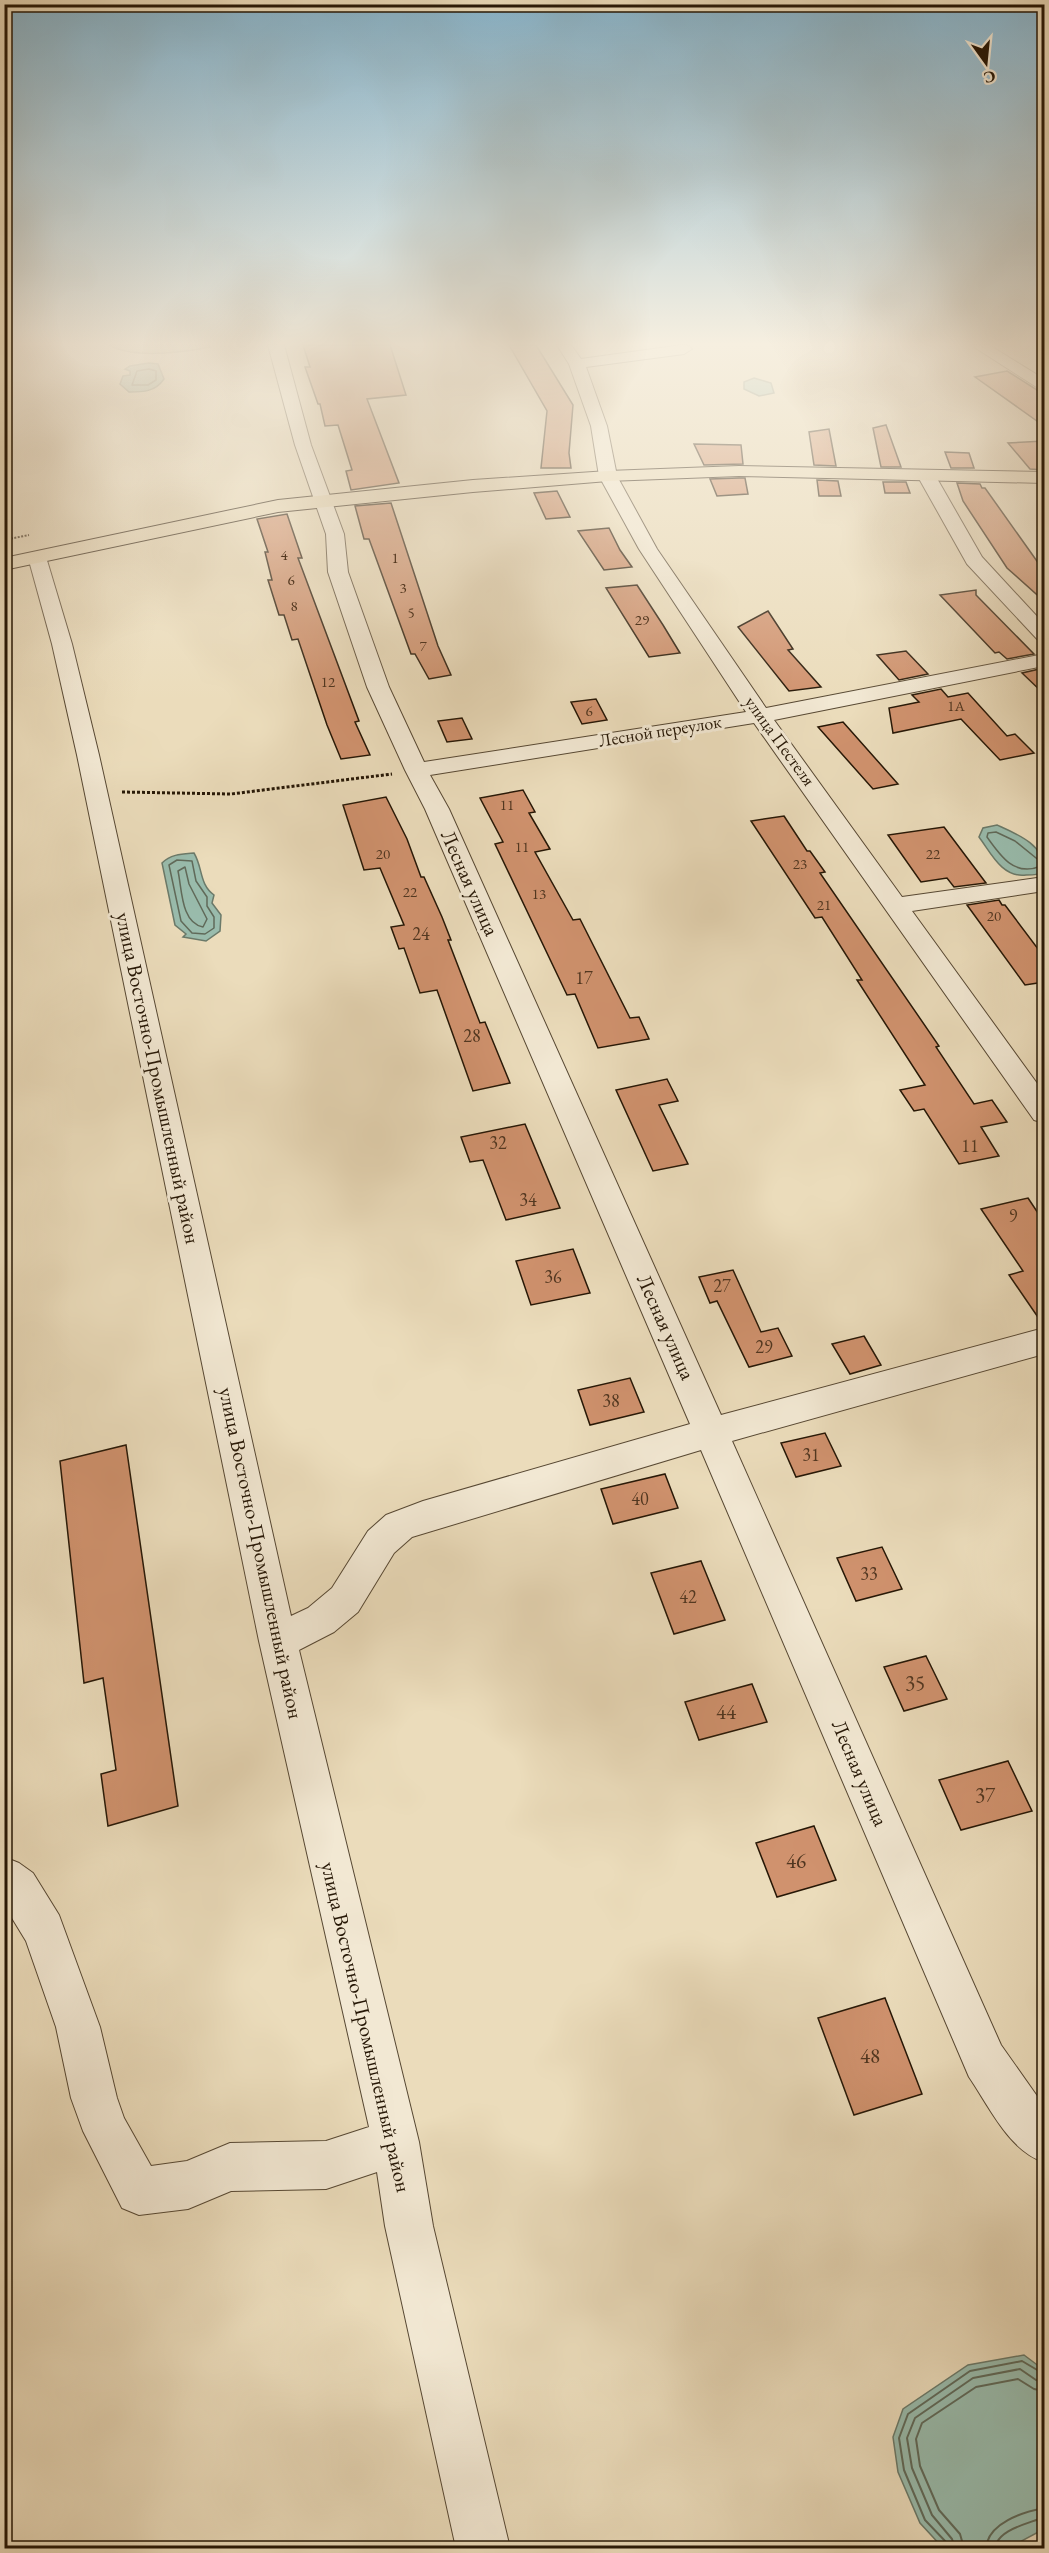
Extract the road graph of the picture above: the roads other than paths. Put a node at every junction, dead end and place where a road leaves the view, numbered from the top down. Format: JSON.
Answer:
{"nodes":[{"id":1,"x":310,"y":464,"type":"edge"},
{"id":2,"x":606,"y":464,"type":"edge"},
{"id":3,"x":926,"y":475,"type":"junction"},
{"id":4,"x":608,"y":476,"type":"junction"},
{"id":5,"x":1044,"y":478,"type":"edge"},
{"id":6,"x":323,"y":500,"type":"junction"},
{"id":7,"x":19,"y":553,"type":"edge"},
{"id":8,"x":1044,"y":635,"type":"edge"},
{"id":9,"x":1044,"y":660,"type":"edge"},
{"id":10,"x":760,"y":716,"type":"junction"},
{"id":11,"x":416,"y":770,"type":"junction"},
{"id":12,"x":1044,"y":884,"type":"edge"},
{"id":13,"x":898,"y":905,"type":"junction"},
{"id":14,"x":1044,"y":1113,"type":"edge"},
{"id":15,"x":1044,"y":1341,"type":"edge"},
{"id":16,"x":712,"y":1432,"type":"junction"},
{"id":17,"x":278,"y":1641,"type":"junction"},
{"id":18,"x":4,"y":1878,"type":"edge"},
{"id":19,"x":1044,"y":2139,"type":"edge"},
{"id":20,"x":396,"y":2142,"type":"junction"},
{"id":21,"x":483,"y":2548,"type":"edge"}],
"edges":[{"from":1,"to":6,"type":"street","name":"Лесная улица"},
{"from":2,"to":4,"type":"street","name":"улица Пестеля"},
{"from":3,"to":4,"type":"main road"},
{"from":3,"to":5,"type":"main road"},
{"from":3,"to":8,"type":"street"},
{"from":4,"to":6,"type":"main road"},
{"from":4,"to":10,"type":"street","name":"улица Пестеля"},
{"from":6,"to":7,"type":"main road"},
{"from":6,"to":11,"type":"street","name":"Лесная улица"},
{"from":7,"to":17,"type":"street","name":"улица Восточно-Промышленный район"},
{"from":9,"to":10,"type":"street","name":"Лесной переулок"},
{"from":10,"to":11,"type":"street","name":"Лесной переулок"},
{"from":10,"to":13,"type":"street","name":"улица Пестеля"},
{"from":11,"to":16,"type":"street","name":"Лесная улица"},
{"from":12,"to":13,"type":"street"},
{"from":13,"to":14,"type":"street","name":"улица Пестеля"},
{"from":15,"to":16,"type":"street"},
{"from":16,"to":17,"type":"street"},
{"from":16,"to":19,"type":"street","name":"Лесная улица"},
{"from":17,"to":20,"type":"street","name":"улица Восточно-Промышленный район"},
{"from":18,"to":20,"type":"street"},
{"from":20,"to":21,"type":"street","name":"улица Восточно-Промышленный район"}]}
